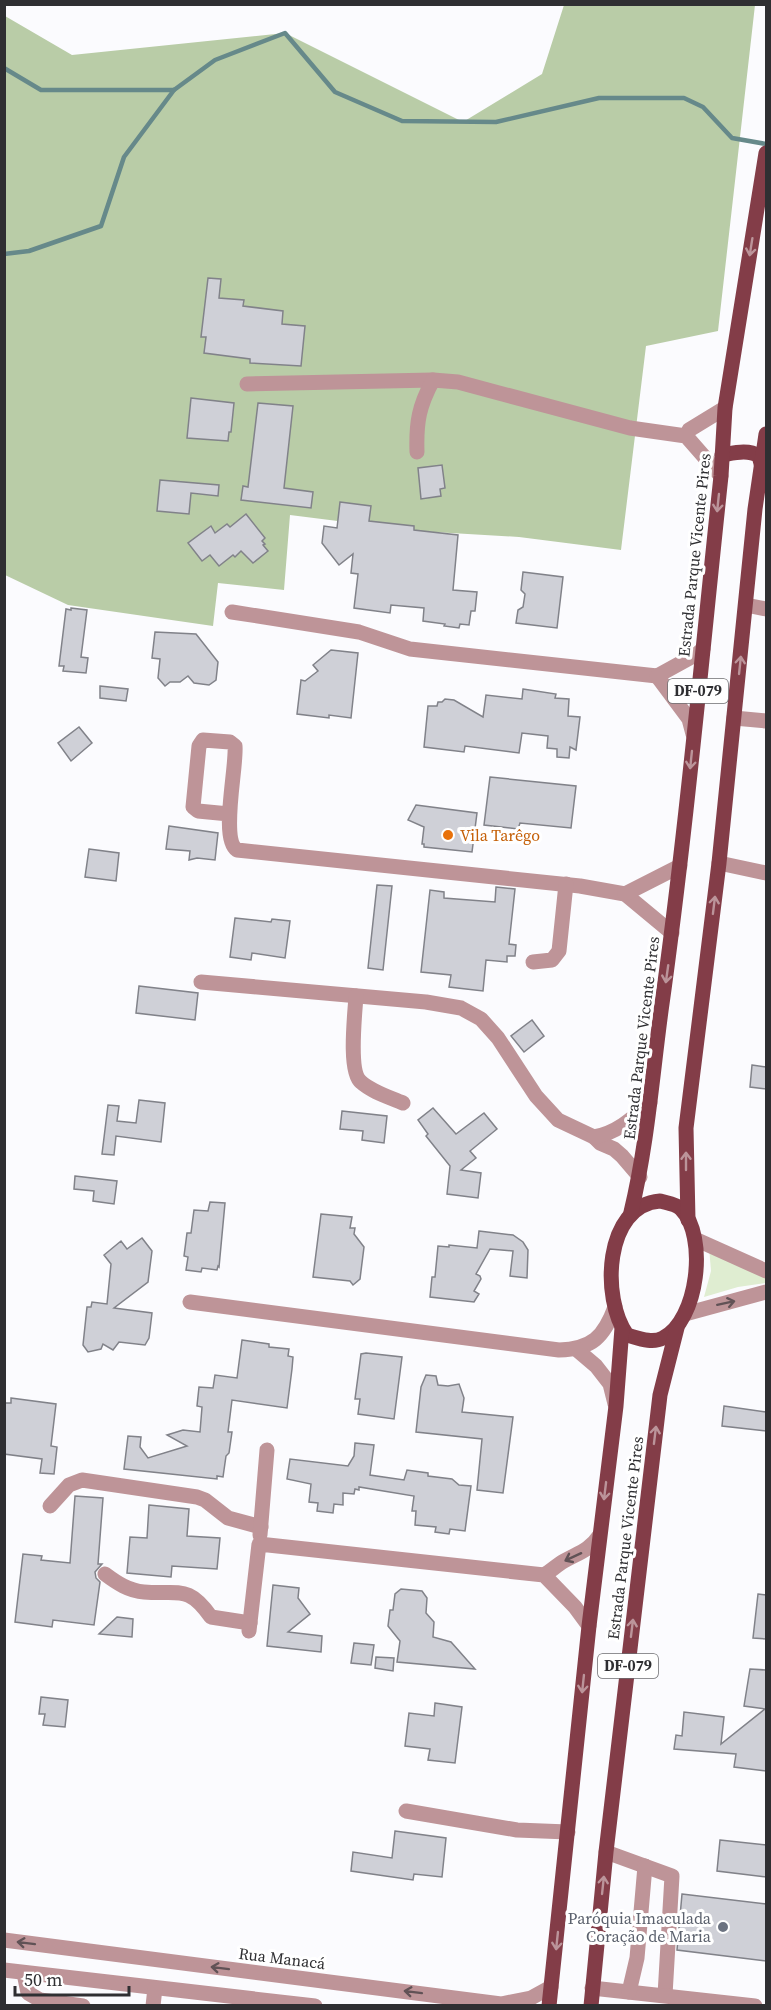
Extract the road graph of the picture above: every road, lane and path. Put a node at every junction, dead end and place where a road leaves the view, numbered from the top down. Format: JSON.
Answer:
{"nodes":[{"id":1,"x":766,"y":153,"type":"edge"},
{"id":2,"x":433,"y":380,"type":"junction"},
{"id":3,"x":248,"y":384,"type":"dead end"},
{"id":4,"x":725,"y":408,"type":"junction"},
{"id":5,"x":766,"y":434,"type":"edge"},
{"id":6,"x":686,"y":436,"type":"junction"},
{"id":7,"x":417,"y":452,"type":"dead end"},
{"id":8,"x":722,"y":455,"type":"junction"},
{"id":9,"x":762,"y":467,"type":"junction"},
{"id":10,"x":721,"y":476,"type":"junction"},
{"id":11,"x":746,"y":605,"type":"junction"},
{"id":12,"x":766,"y":609,"type":"edge"},
{"id":13,"x":232,"y":612,"type":"dead end"},
{"id":14,"x":703,"y":649,"type":"junction"},
{"id":15,"x":657,"y":676,"type":"junction"},
{"id":16,"x":734,"y":718,"type":"junction"},
{"id":17,"x":766,"y":721,"type":"edge"},
{"id":18,"x":693,"y":734,"type":"junction"},
{"id":19,"x":229,"y":814,"type":"junction"},
{"id":20,"x":719,"y":863,"type":"junction"},
{"id":21,"x":680,"y":866,"type":"junction"},
{"id":22,"x":766,"y":873,"type":"edge"},
{"id":23,"x":566,"y":884,"type":"junction"},
{"id":24,"x":625,"y":894,"type":"junction"},
{"id":25,"x":672,"y":933,"type":"junction"},
{"id":26,"x":533,"y":962,"type":"dead end"},
{"id":27,"x":201,"y":982,"type":"dead end"},
{"id":28,"x":356,"y":996,"type":"junction"},
{"id":29,"x":403,"y":1103,"type":"dead end"},
{"id":30,"x":650,"y":1103,"type":"junction"},
{"id":31,"x":594,"y":1137,"type":"junction"},
{"id":32,"x":640,"y":1177,"type":"junction"},
{"id":33,"x":632,"y":1212,"type":"junction"},
{"id":34,"x":688,"y":1220,"type":"junction"},
{"id":35,"x":695,"y":1239,"type":"junction"},
{"id":36,"x":766,"y":1271,"type":"edge"},
{"id":37,"x":766,"y":1293,"type":"edge"},
{"id":38,"x":190,"y":1302,"type":"dead end"},
{"id":39,"x":615,"y":1307,"type":"junction"},
{"id":40,"x":685,"y":1314,"type":"junction"},
{"id":41,"x":622,"y":1328,"type":"junction"},
{"id":42,"x":677,"y":1328,"type":"junction"},
{"id":43,"x":576,"y":1349,"type":"junction"},
{"id":44,"x":616,"y":1406,"type":"junction"},
{"id":45,"x":267,"y":1450,"type":"dead end"},
{"id":46,"x":50,"y":1506,"type":"dead end"},
{"id":47,"x":261,"y":1527,"type":"junction"},
{"id":48,"x":599,"y":1536,"type":"junction"},
{"id":49,"x":259,"y":1544,"type":"junction"},
{"id":50,"x":105,"y":1574,"type":"dead end"},
{"id":51,"x":544,"y":1575,"type":"junction"},
{"id":52,"x":589,"y":1626,"type":"junction"},
{"id":53,"x":406,"y":1811,"type":"dead end"},
{"id":54,"x":568,"y":1832,"type":"junction"},
{"id":55,"x":606,"y":1852,"type":"junction"},
{"id":56,"x":645,"y":1866,"type":"junction"},
{"id":57,"x":4,"y":1940,"type":"edge"},
{"id":58,"x":4,"y":1970,"type":"edge"},
{"id":59,"x":24,"y":1973,"type":"junction"},
{"id":60,"x":551,"y":1987,"type":"junction"},
{"id":61,"x":155,"y":1988,"type":"junction"},
{"id":62,"x":592,"y":1988,"type":"junction"},
{"id":63,"x":630,"y":1992,"type":"junction"},
{"id":64,"x":665,"y":1995,"type":"junction"},
{"id":65,"x":83,"y":2006,"type":"edge"},
{"id":66,"x":153,"y":2006,"type":"edge"},
{"id":67,"x":315,"y":2006,"type":"edge"},
{"id":68,"x":549,"y":2006,"type":"edge"},
{"id":69,"x":591,"y":2006,"type":"edge"},
{"id":70,"x":755,"y":2006,"type":"edge"}],
"edges":[{"from":1,"to":4,"type":"main road","name":"Estrada Parque Vicente Pires","number":"DF-079","one_way":true},
{"from":2,"to":3,"type":"street"},
{"from":2,"to":6,"type":"street"},
{"from":2,"to":7,"type":"street"},
{"from":4,"to":6,"type":"street"},
{"from":4,"to":8,"type":"main road","name":"Estrada Parque Vicente Pires","number":"DF-079"},
{"from":5,"to":9,"type":"main road","number":"DF-079"},
{"from":6,"to":10,"type":"street"},
{"from":8,"to":9,"type":"main road"},
{"from":8,"to":10,"type":"main road","name":"Estrada Parque Vicente Pires","number":"DF-079"},
{"from":9,"to":11,"type":"main road","number":"DF-079"},
{"from":10,"to":14,"type":"main road","name":"Estrada Parque Vicente Pires","number":"DF-079","one_way":true},
{"from":11,"to":12,"type":"street"},
{"from":16,"to":11,"type":"main road","number":"DF-079","one_way":true},
{"from":13,"to":15,"type":"street"},
{"from":14,"to":15,"type":"street"},
{"from":14,"to":18,"type":"main road","name":"Estrada Parque Vicente Pires","number":"DF-079"},
{"from":15,"to":18,"type":"street"},
{"from":16,"to":17,"type":"street"},
{"from":16,"to":20,"type":"main road","number":"DF-079"},
{"from":18,"to":21,"type":"main road","name":"Estrada Parque Vicente Pires","number":"DF-079","one_way":true},
{"from":19,"to":19,"type":"street"},
{"from":19,"to":23,"type":"street"},
{"from":20,"to":22,"type":"street"},
{"from":34,"to":20,"type":"main road","number":"DF-079","one_way":true},
{"from":21,"to":24,"type":"street"},
{"from":21,"to":25,"type":"main road","name":"Estrada Parque Vicente Pires","number":"DF-079"},
{"from":23,"to":24,"type":"street"},
{"from":23,"to":26,"type":"street"},
{"from":24,"to":25,"type":"street"},
{"from":25,"to":30,"type":"main road","name":"Estrada Parque Vicente Pires","number":"DF-079","one_way":true},
{"from":27,"to":28,"type":"street"},
{"from":28,"to":29,"type":"street"},
{"from":28,"to":31,"type":"street"},
{"from":30,"to":31,"type":"street"},
{"from":30,"to":32,"type":"main road","name":"Estrada Parque Vicente Pires","number":"DF-079"},
{"from":31,"to":32,"type":"street"},
{"from":32,"to":33,"type":"main road","name":"Estrada Parque Vicente Pires","number":"DF-079"},
{"from":33,"to":34,"type":"main road"},
{"from":33,"to":39,"type":"main road","number":"DF-079"},
{"from":34,"to":35,"type":"main road","number":"DF-079"},
{"from":35,"to":36,"type":"street"},
{"from":35,"to":40,"type":"main road","number":"DF-079"},
{"from":40,"to":37,"type":"street","one_way":true},
{"from":38,"to":43,"type":"street"},
{"from":39,"to":41,"type":"main road","number":"DF-079"},
{"from":39,"to":43,"type":"street"},
{"from":40,"to":42,"type":"main road","number":"DF-079"},
{"from":41,"to":42,"type":"main road"},
{"from":41,"to":44,"type":"main road","name":"Estrada Parque Vicente Pires","number":"DF-079"},
{"from":55,"to":42,"type":"main road","name":"Estrada Parque Vicente Pires","number":"DF-079","one_way":true},
{"from":43,"to":44,"type":"street"},
{"from":44,"to":48,"type":"main road","name":"Estrada Parque Vicente Pires","number":"DF-079","one_way":true},
{"from":45,"to":47,"type":"street"},
{"from":46,"to":47,"type":"street"},
{"from":47,"to":49,"type":"street"},
{"from":48,"to":51,"type":"street","one_way":true},
{"from":48,"to":52,"type":"main road","name":"Estrada Parque Vicente Pires","number":"DF-079"},
{"from":49,"to":50,"type":"street"},
{"from":49,"to":51,"type":"street"},
{"from":51,"to":52,"type":"street"},
{"from":52,"to":54,"type":"main road","name":"Estrada Parque Vicente Pires","number":"DF-079","one_way":true},
{"from":53,"to":54,"type":"street"},
{"from":54,"to":60,"type":"main road","name":"Estrada Parque Vicente Pires","number":"DF-079","one_way":true},
{"from":55,"to":56,"type":"street"},
{"from":62,"to":55,"type":"main road","name":"Estrada Parque Vicente Pires","number":"DF-079","one_way":true},
{"from":56,"to":63,"type":"street"},
{"from":56,"to":64,"type":"street"},
{"from":60,"to":57,"type":"street","name":"Rua Manacá","one_way":true},
{"from":58,"to":59,"type":"street"},
{"from":59,"to":61,"type":"street"},
{"from":59,"to":65,"type":"street"},
{"from":60,"to":68,"type":"main road","name":"Estrada Parque Vicente Pires","number":"DF-079"},
{"from":61,"to":66,"type":"street"},
{"from":61,"to":67,"type":"street"},
{"from":62,"to":63,"type":"street"},
{"from":62,"to":69,"type":"main road","name":"Estrada Parque Vicente Pires","number":"DF-079"},
{"from":63,"to":64,"type":"street"},
{"from":64,"to":70,"type":"street"}]}
